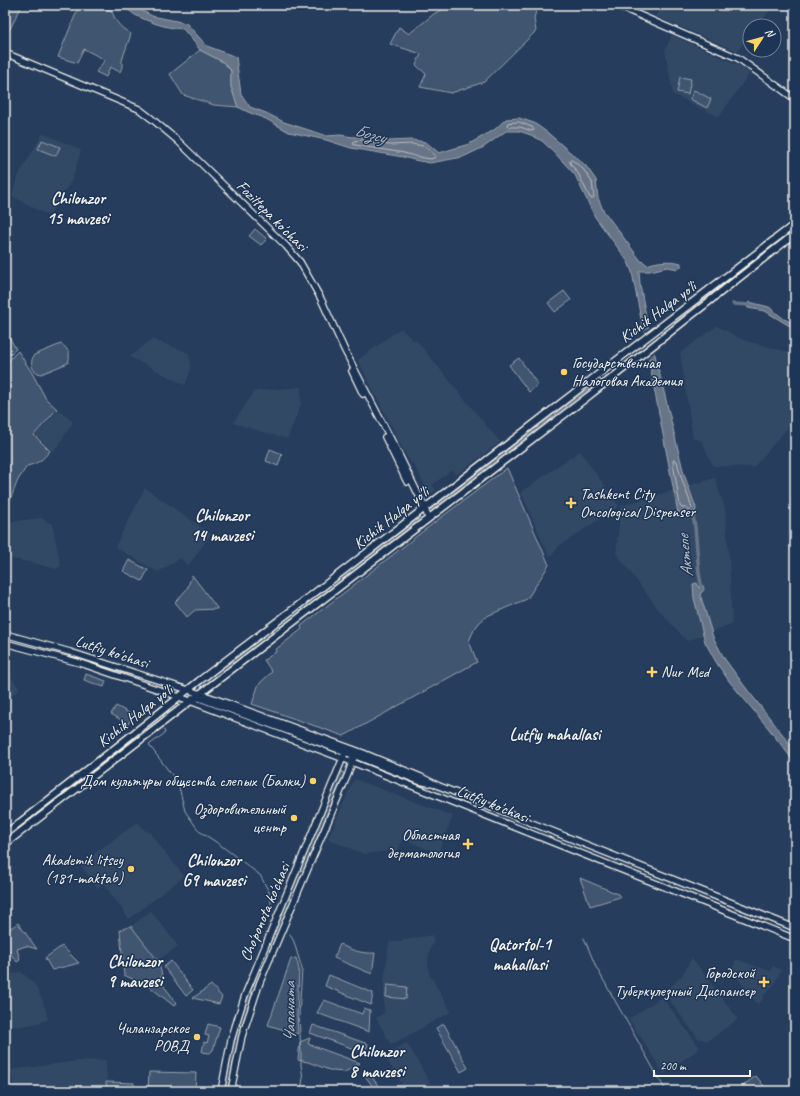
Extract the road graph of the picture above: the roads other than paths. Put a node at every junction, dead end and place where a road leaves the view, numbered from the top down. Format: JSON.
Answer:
{"nodes":[{"id":1,"x":616,"y":5,"type":"edge"},
{"id":2,"x":5,"y":53,"type":"edge"},
{"id":3,"x":5,"y":57,"type":"edge"},
{"id":4,"x":795,"y":99,"type":"edge"},
{"id":5,"x":172,"y":138,"type":"junction"},
{"id":6,"x":795,"y":224,"type":"edge"},
{"id":7,"x":795,"y":234,"type":"edge"},
{"id":8,"x":763,"y":249,"type":"junction"},
{"id":9,"x":766,"y":256,"type":"junction"},
{"id":10,"x":600,"y":373,"type":"junction"},
{"id":11,"x":606,"y":382,"type":"junction"},
{"id":12,"x":423,"y":509,"type":"junction"},
{"id":13,"x":428,"y":518,"type":"junction"},
{"id":14,"x":5,"y":634,"type":"edge"},
{"id":15,"x":5,"y":643,"type":"edge"},
{"id":16,"x":82,"y":656,"type":"junction"},
{"id":17,"x":80,"y":663,"type":"junction"},
{"id":18,"x":206,"y":688,"type":"junction"},
{"id":19,"x":192,"y":696,"type":"junction"},
{"id":20,"x":210,"y":697,"type":"junction"},
{"id":21,"x":178,"y":699,"type":"junction"},
{"id":22,"x":183,"y":706,"type":"junction"},
{"id":23,"x":119,"y":745,"type":"junction"},
{"id":24,"x":124,"y":752,"type":"junction"},
{"id":25,"x":345,"y":753,"type":"junction"},
{"id":26,"x":355,"y":753,"type":"junction"},
{"id":27,"x":352,"y":762,"type":"junction"},
{"id":28,"x":464,"y":796,"type":"junction"},
{"id":29,"x":460,"y":805,"type":"junction"},
{"id":30,"x":5,"y":834,"type":"edge"},
{"id":31,"x":5,"y":844,"type":"edge"},
{"id":32,"x":296,"y":872,"type":"junction"},
{"id":33,"x":304,"y":875,"type":"junction"},
{"id":34,"x":720,"y":898,"type":"junction"},
{"id":35,"x":718,"y":908,"type":"junction"},
{"id":36,"x":746,"y":908,"type":"junction"},
{"id":37,"x":742,"y":918,"type":"junction"},
{"id":38,"x":795,"y":928,"type":"edge"},
{"id":39,"x":269,"y":935,"type":"junction"},
{"id":40,"x":278,"y":938,"type":"junction"},
{"id":41,"x":795,"y":938,"type":"edge"},
{"id":42,"x":221,"y":1090,"type":"edge"},
{"id":43,"x":231,"y":1091,"type":"edge"}],
"edges":[{"from":1,"to":4,"type":"main road"},
{"from":2,"to":5,"type":"main road","name":"Foziltepa ko'chasi"},
{"from":3,"to":5,"type":"main road","name":"Foziltepa ko'chasi"},
{"from":5,"to":12,"type":"main road","name":"Foziltepa ko'chasi"},
{"from":6,"to":8,"type":"highway","name":"Kichik Halqa yo'li"},
{"from":7,"to":9,"type":"highway","name":"Kichik Halqa yo'li"},
{"from":8,"to":9,"type":"highway"},
{"from":8,"to":10,"type":"highway","name":"Kichik Halqa yo'li"},
{"from":9,"to":11,"type":"highway","name":"Kichik Halqa yo'li"},
{"from":10,"to":11,"type":"highway"},
{"from":10,"to":12,"type":"highway","name":"Kichik Halqa yo'li"},
{"from":11,"to":13,"type":"highway","name":"Kichik Halqa yo'li"},
{"from":12,"to":13,"type":"main road","name":"Foziltepa ko'chasi"},
{"from":12,"to":19,"type":"highway","name":"Kichik Halqa yo'li"},
{"from":13,"to":18,"type":"highway","name":"Kichik Halqa yo'li"},
{"from":14,"to":16,"type":"main road","name":"Lutfiy ko'chasi"},
{"from":15,"to":17,"type":"main road","name":"Lutfiy ko'chasi"},
{"from":16,"to":17,"type":"main road"},
{"from":16,"to":19,"type":"main road","name":"Lutfiy ko'chasi"},
{"from":17,"to":21,"type":"main road","name":"Lutfiy ko'chasi"},
{"from":18,"to":19,"type":"highway","name":"Kichik Halqa yo'li"},
{"from":18,"to":20,"type":"main road"},
{"from":19,"to":20,"type":"main road","name":"Lutfiy ko'chasi"},
{"from":19,"to":21,"type":"highway","name":"Kichik Halqa yo'li"},
{"from":19,"to":21,"type":"main road","name":"Lutfiy ko'chasi"},
{"from":19,"to":22,"type":"highway","name":"Kichik Halqa yo'li"},
{"from":19,"to":25,"type":"main road","name":"Lutfiy ko'chasi"},
{"from":20,"to":25,"type":"main road","name":"Lutfiy ko'chasi"},
{"from":21,"to":22,"type":"highway"},
{"from":21,"to":23,"type":"highway","name":"Kichik Halqa yo'li"},
{"from":22,"to":24,"type":"highway","name":"Kichik Halqa yo'li"},
{"from":23,"to":24,"type":"highway"},
{"from":23,"to":30,"type":"highway","name":"Kichik Halqa yo'li"},
{"from":24,"to":31,"type":"highway","name":"Kichik Halqa yo'li"},
{"from":25,"to":26,"type":"main road","name":"Lutfiy ko'chasi"},
{"from":25,"to":27,"type":"main road","name":"Lutfiy ko'chasi"},
{"from":25,"to":32,"type":"main road","name":"Cho'ponota ko'chasi"},
{"from":26,"to":27,"type":"main road","name":"Cho'ponota ko'chasi"},
{"from":26,"to":28,"type":"main road","name":"Lutfiy ko'chasi"},
{"from":27,"to":29,"type":"main road","name":"Lutfiy ko'chasi"},
{"from":27,"to":33,"type":"main road","name":"Cho'ponota ko'chasi"},
{"from":28,"to":29,"type":"main road"},
{"from":28,"to":34,"type":"main road","name":"Lutfiy ko'chasi"},
{"from":29,"to":35,"type":"main road","name":"Lutfiy ko'chasi"},
{"from":32,"to":33,"type":"main road"},
{"from":32,"to":39,"type":"main road","name":"Cho'ponota ko'chasi"},
{"from":33,"to":40,"type":"main road","name":"Cho'ponota ko'chasi"},
{"from":34,"to":35,"type":"main road"},
{"from":34,"to":36,"type":"main road","name":"Lutfiy ko'chasi"},
{"from":35,"to":37,"type":"main road","name":"Lutfiy ko'chasi"},
{"from":36,"to":37,"type":"main road"},
{"from":36,"to":38,"type":"main road","name":"Lutfiy ko'chasi"},
{"from":37,"to":41,"type":"main road","name":"Lutfiy ko'chasi"},
{"from":39,"to":40,"type":"main road"},
{"from":39,"to":42,"type":"main road","name":"Cho'ponota ko'chasi"},
{"from":40,"to":43,"type":"main road","name":"Cho'ponota ko'chasi"},
{"from":42,"to":43,"type":"main road"}]}
